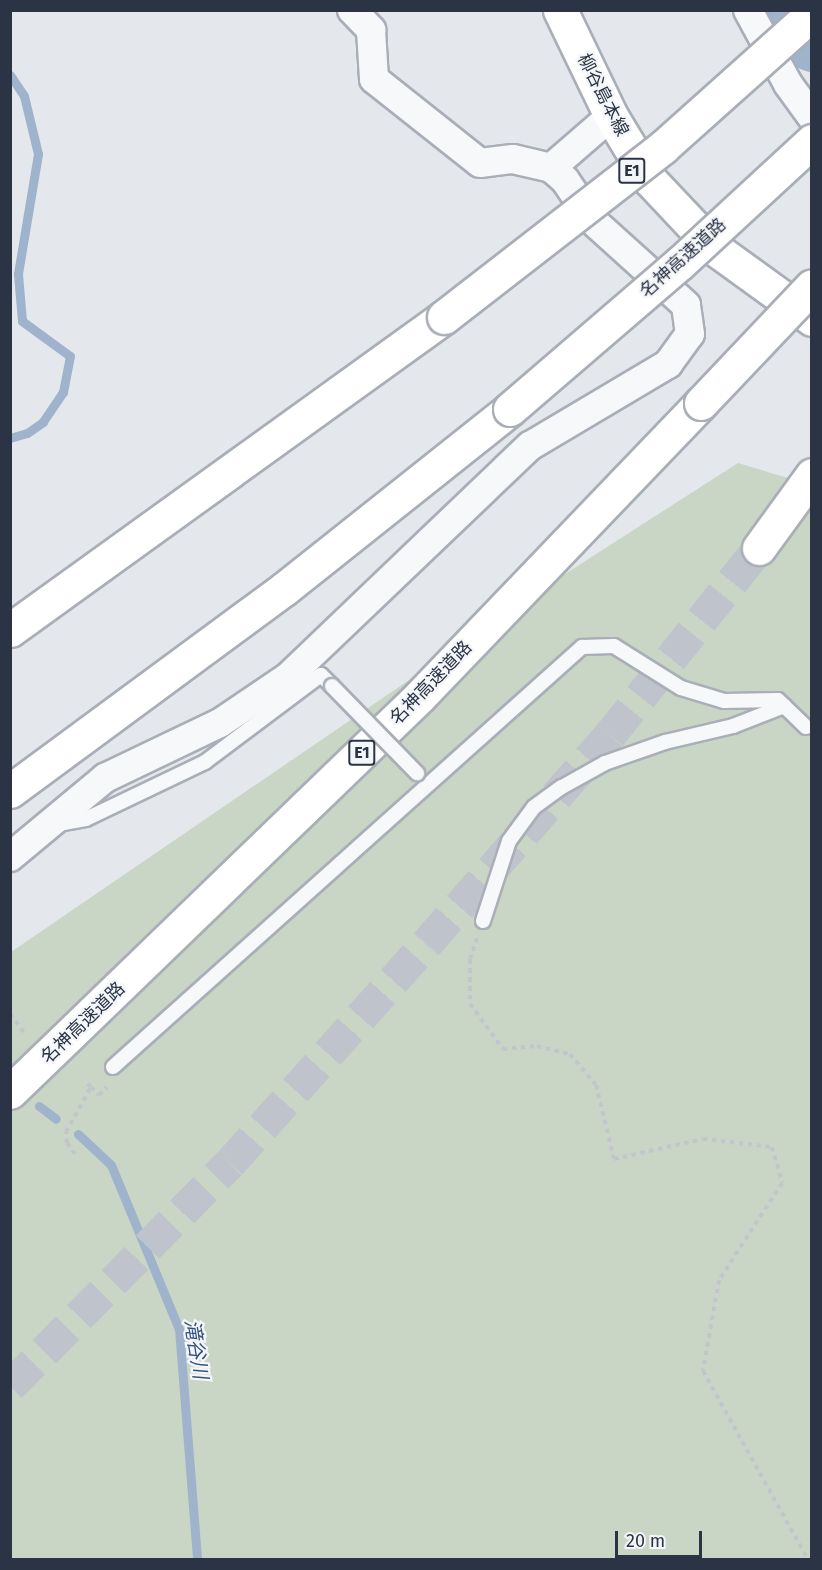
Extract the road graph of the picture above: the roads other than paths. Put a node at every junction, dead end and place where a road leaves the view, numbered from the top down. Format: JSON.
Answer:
{"nodes":[{"id":1,"x":352,"y":10,"type":"edge"},
{"id":2,"x":560,"y":10,"type":"edge"},
{"id":3,"x":748,"y":10,"type":"edge"},
{"id":4,"x":812,"y":14,"type":"edge"},
{"id":5,"x":611,"y":116,"type":"junction"},
{"id":6,"x":812,"y":117,"type":"edge"},
{"id":7,"x":812,"y":141,"type":"edge"},
{"id":8,"x":551,"y":168,"type":"junction"},
{"id":9,"x":812,"y":286,"type":"edge"},
{"id":10,"x":812,"y":319,"type":"edge"},
{"id":11,"x":812,"y":475,"type":"edge"},
{"id":12,"x":759,"y":548,"type":"tunnel mouth"},
{"id":13,"x":10,"y":630,"type":"edge"},
{"id":14,"x":784,"y":706,"type":"junction"},
{"id":15,"x":806,"y":727,"type":"dead end"},
{"id":16,"x":423,"y":777,"type":"junction"},
{"id":17,"x":10,"y":790,"type":"edge"},
{"id":18,"x":44,"y":827,"type":"junction"},
{"id":19,"x":10,"y":857,"type":"edge"},
{"id":20,"x":484,"y":921,"type":"road end"},
{"id":21,"x":113,"y":1066,"type":"dead end"},
{"id":22,"x":10,"y":1092,"type":"edge"}],
"edges":[{"from":1,"to":8,"type":"street"},
{"from":2,"to":5,"type":"main road","name":"柳谷島本線"},
{"from":3,"to":6,"type":"street"},
{"from":4,"to":13,"type":"main road","number":"E1","bridge":true},
{"from":5,"to":8,"type":"street"},
{"from":5,"to":10,"type":"main road","name":"柳谷島本線"},
{"from":7,"to":17,"type":"main road","name":"名神高速道路","bridge":true},
{"from":8,"to":18,"type":"street"},
{"from":9,"to":22,"type":"main road","name":"名神高速道路","number":"E1","bridge":true},
{"from":11,"to":12,"type":"main road"},
{"from":14,"to":15,"type":"lane"},
{"from":14,"to":16,"type":"lane"},
{"from":14,"to":20,"type":"lane"},
{"from":16,"to":18,"type":"lane","bridge":true},
{"from":16,"to":21,"type":"lane"},
{"from":18,"to":19,"type":"street"}]}
